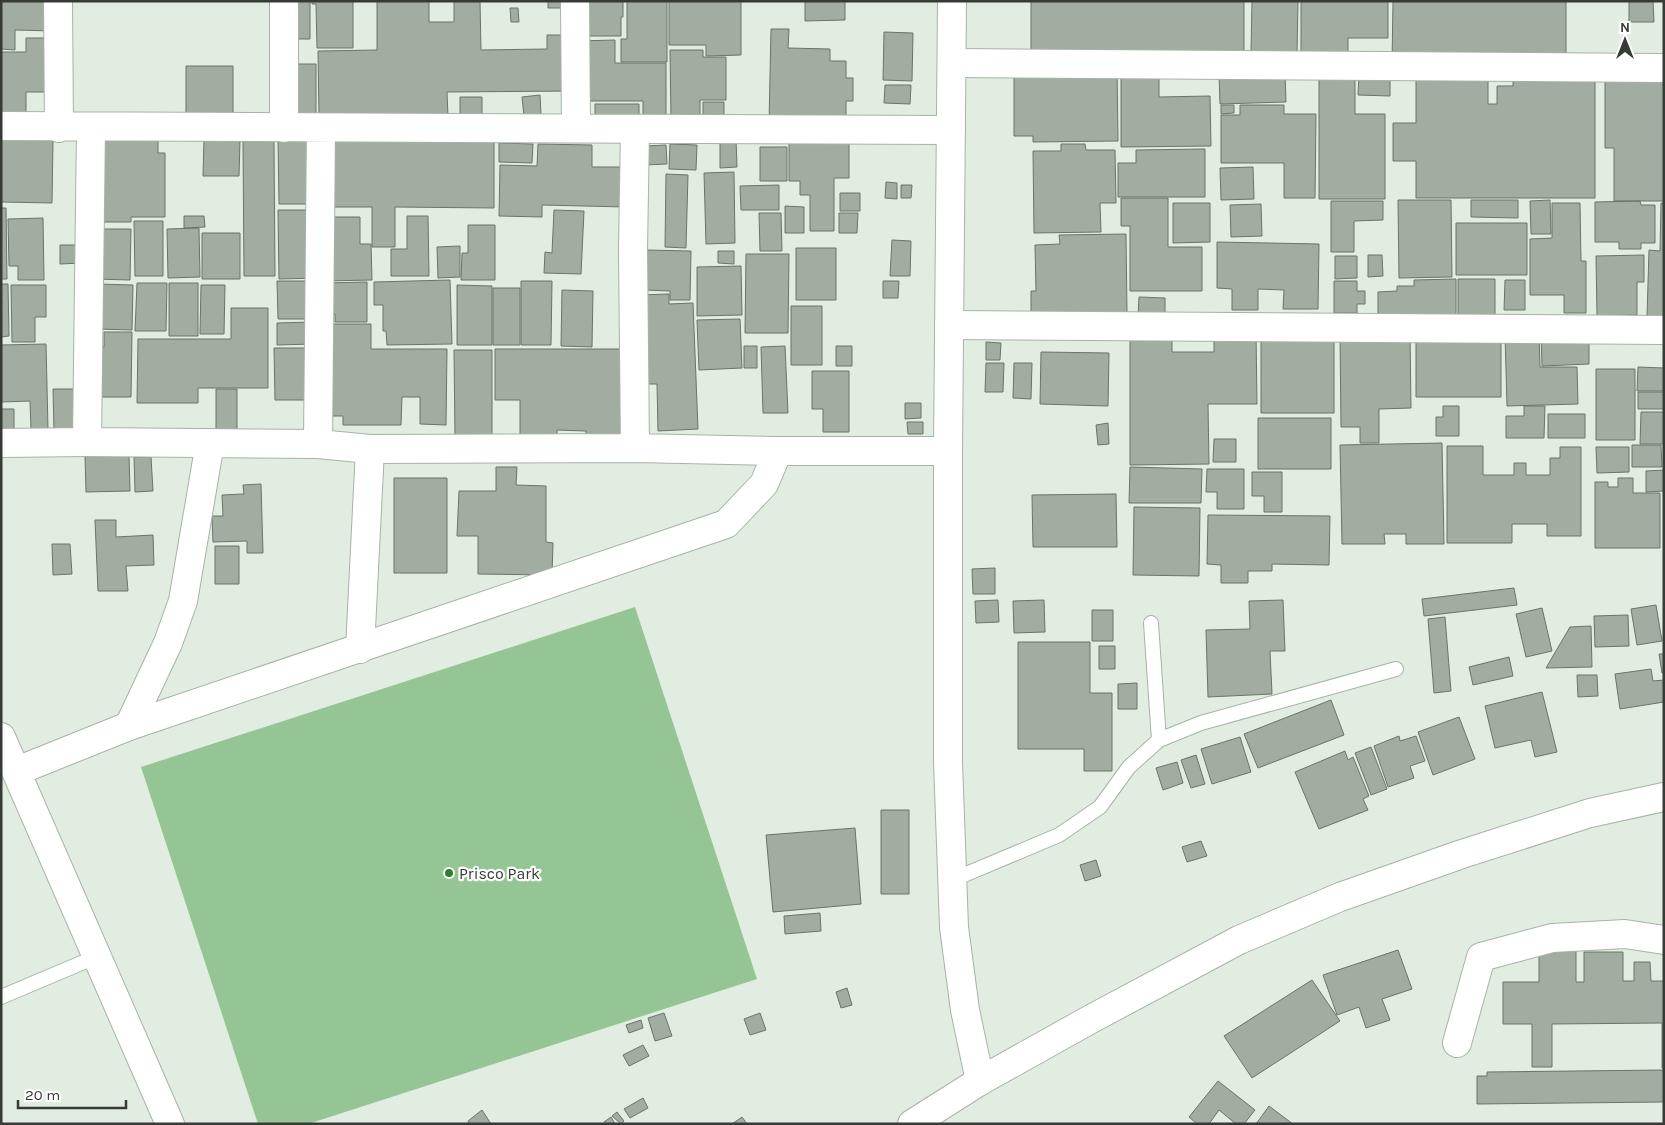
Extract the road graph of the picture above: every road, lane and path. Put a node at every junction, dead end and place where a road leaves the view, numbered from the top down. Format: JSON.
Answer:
{"nodes":[{"id":1,"x":58,"y":1,"type":"edge"},
{"id":2,"x":284,"y":1,"type":"edge"},
{"id":3,"x":575,"y":1,"type":"edge"},
{"id":4,"x":952,"y":1,"type":"edge"},
{"id":5,"x":952,"y":63,"type":"junction"},
{"id":6,"x":1664,"y":68,"type":"edge"},
{"id":7,"x":1,"y":126,"type":"edge"},
{"id":8,"x":91,"y":127,"type":"junction"},
{"id":9,"x":59,"y":128,"type":"junction"},
{"id":10,"x":284,"y":128,"type":"junction"},
{"id":11,"x":321,"y":128,"type":"junction"},
{"id":12,"x":576,"y":128,"type":"junction"},
{"id":13,"x":635,"y":129,"type":"junction"},
{"id":14,"x":951,"y":130,"type":"junction"},
{"id":15,"x":950,"y":325,"type":"junction"},
{"id":16,"x":1664,"y":330,"type":"edge"},
{"id":17,"x":87,"y":442,"type":"junction"},
{"id":18,"x":1,"y":443,"type":"edge"},
{"id":19,"x":210,"y":443,"type":"junction"},
{"id":20,"x":318,"y":444,"type":"junction"},
{"id":21,"x":635,"y":448,"type":"junction"},
{"id":22,"x":370,"y":449,"type":"junction"},
{"id":23,"x":778,"y":451,"type":"junction"},
{"id":24,"x":948,"y":451,"type":"junction"},
{"id":25,"x":1151,"y":623,"type":"dead end"},
{"id":26,"x":360,"y":649,"type":"junction"},
{"id":27,"x":1396,"y":669,"type":"dead end"},
{"id":28,"x":129,"y":726,"type":"junction"},
{"id":29,"x":1,"y":738,"type":"edge"},
{"id":30,"x":1159,"y":740,"type":"junction"},
{"id":31,"x":17,"y":771,"type":"junction"},
{"id":32,"x":1664,"y":797,"type":"edge"},
{"id":33,"x":952,"y":880,"type":"junction"},
{"id":34,"x":1664,"y":940,"type":"edge"},
{"id":35,"x":98,"y":956,"type":"junction"},
{"id":36,"x":1,"y":997,"type":"edge"},
{"id":37,"x":1457,"y":1043,"type":"dead end"},
{"id":38,"x":980,"y":1081,"type":"junction"},
{"id":39,"x":170,"y":1124,"type":"edge"},
{"id":40,"x":912,"y":1124,"type":"edge"}],
"edges":[{"from":1,"to":9,"type":"street"},
{"from":2,"to":10,"type":"street"},
{"from":3,"to":12,"type":"street"},
{"from":4,"to":5,"type":"street"},
{"from":5,"to":6,"type":"street"},
{"from":5,"to":14,"type":"street"},
{"from":7,"to":9,"type":"street"},
{"from":8,"to":9,"type":"street"},
{"from":8,"to":10,"type":"street"},
{"from":8,"to":17,"type":"street"},
{"from":10,"to":11,"type":"street"},
{"from":11,"to":12,"type":"street"},
{"from":11,"to":20,"type":"street"},
{"from":12,"to":13,"type":"street"},
{"from":13,"to":14,"type":"street"},
{"from":13,"to":21,"type":"street"},
{"from":14,"to":15,"type":"street"},
{"from":15,"to":16,"type":"street"},
{"from":15,"to":24,"type":"street"},
{"from":17,"to":18,"type":"street"},
{"from":17,"to":19,"type":"street"},
{"from":19,"to":20,"type":"street"},
{"from":19,"to":28,"type":"street"},
{"from":20,"to":22,"type":"street"},
{"from":21,"to":22,"type":"street"},
{"from":21,"to":23,"type":"street"},
{"from":22,"to":26,"type":"street"},
{"from":23,"to":24,"type":"street"},
{"from":23,"to":26,"type":"street"},
{"from":24,"to":33,"type":"street"},
{"from":25,"to":30,"type":"lane"},
{"from":26,"to":28,"type":"street"},
{"from":27,"to":30,"type":"lane"},
{"from":28,"to":31,"type":"street"},
{"from":29,"to":31,"type":"street"},
{"from":30,"to":33,"type":"lane"},
{"from":31,"to":35,"type":"street"},
{"from":32,"to":38,"type":"street"},
{"from":33,"to":38,"type":"street"},
{"from":34,"to":37,"type":"street"},
{"from":35,"to":36,"type":"lane"},
{"from":35,"to":39,"type":"street"},
{"from":38,"to":40,"type":"street"}]}
